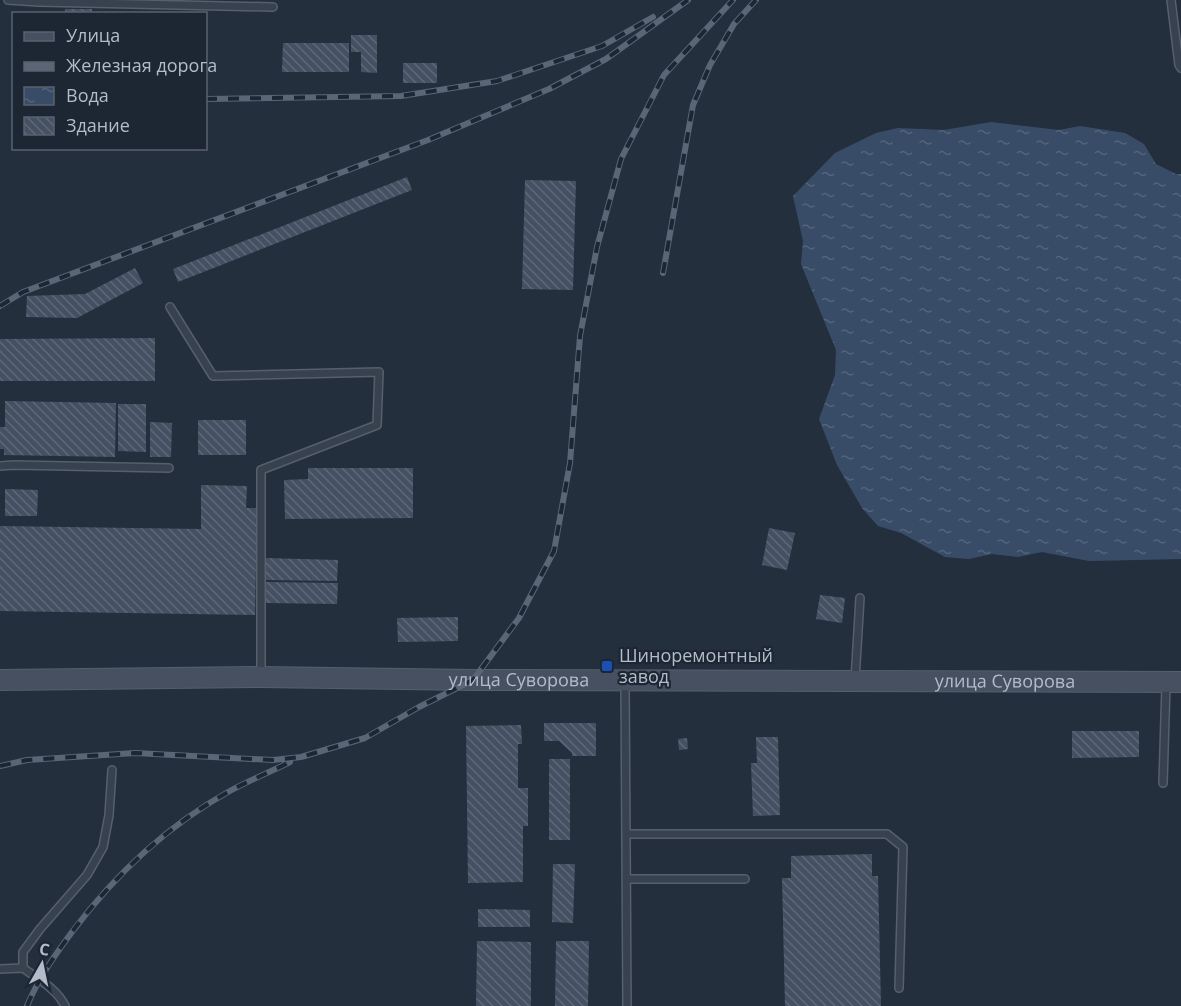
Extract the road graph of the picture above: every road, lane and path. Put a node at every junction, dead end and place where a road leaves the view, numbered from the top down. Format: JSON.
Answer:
{"nodes":[{"id":1,"x":8,"y":0,"type":"edge"},
{"id":2,"x":1171,"y":0,"type":"edge"},
{"id":3,"x":273,"y":7,"type":"dead end"},
{"id":4,"x":1181,"y":68,"type":"edge"},
{"id":5,"x":170,"y":307,"type":"dead end"},
{"id":6,"x":0,"y":466,"type":"edge"},
{"id":7,"x":169,"y":468,"type":"dead end"},
{"id":8,"x":860,"y":598,"type":"dead end"},
{"id":9,"x":261,"y":677,"type":"junction"},
{"id":10,"x":0,"y":680,"type":"edge"},
{"id":11,"x":624,"y":680,"type":"junction"},
{"id":12,"x":855,"y":680,"type":"junction"},
{"id":13,"x":1174,"y":682,"type":"edge"},
{"id":14,"x":112,"y":770,"type":"dead end"},
{"id":15,"x":1163,"y":783,"type":"dead end"},
{"id":16,"x":626,"y":834,"type":"junction"},
{"id":17,"x":626,"y":879,"type":"junction"},
{"id":18,"x":745,"y":879,"type":"dead end"},
{"id":19,"x":23,"y":968,"type":"junction"},
{"id":20,"x":0,"y":969,"type":"edge"},
{"id":21,"x":899,"y":988,"type":"dead end"},
{"id":22,"x":65,"y":1006,"type":"edge"},
{"id":23,"x":627,"y":1006,"type":"edge"}],
"edges":[{"from":1,"to":3,"type":"lane"},
{"from":2,"to":4,"type":"lane"},
{"from":5,"to":9,"type":"lane"},
{"from":6,"to":7,"type":"lane"},
{"from":8,"to":12,"type":"lane"},
{"from":9,"to":10,"type":"main road","name":"улица Суворова"},
{"from":9,"to":11,"type":"main road","name":"улица Суворова"},
{"from":11,"to":12,"type":"main road","name":"улица Суворова"},
{"from":11,"to":16,"type":"lane"},
{"from":12,"to":13,"type":"main road","name":"улица Суворова"},
{"from":13,"to":15,"type":"lane"},
{"from":14,"to":19,"type":"lane"},
{"from":16,"to":17,"type":"lane"},
{"from":16,"to":21,"type":"lane"},
{"from":17,"to":18,"type":"lane"},
{"from":17,"to":23,"type":"lane"},
{"from":19,"to":20,"type":"lane"},
{"from":19,"to":22,"type":"lane"}]}
